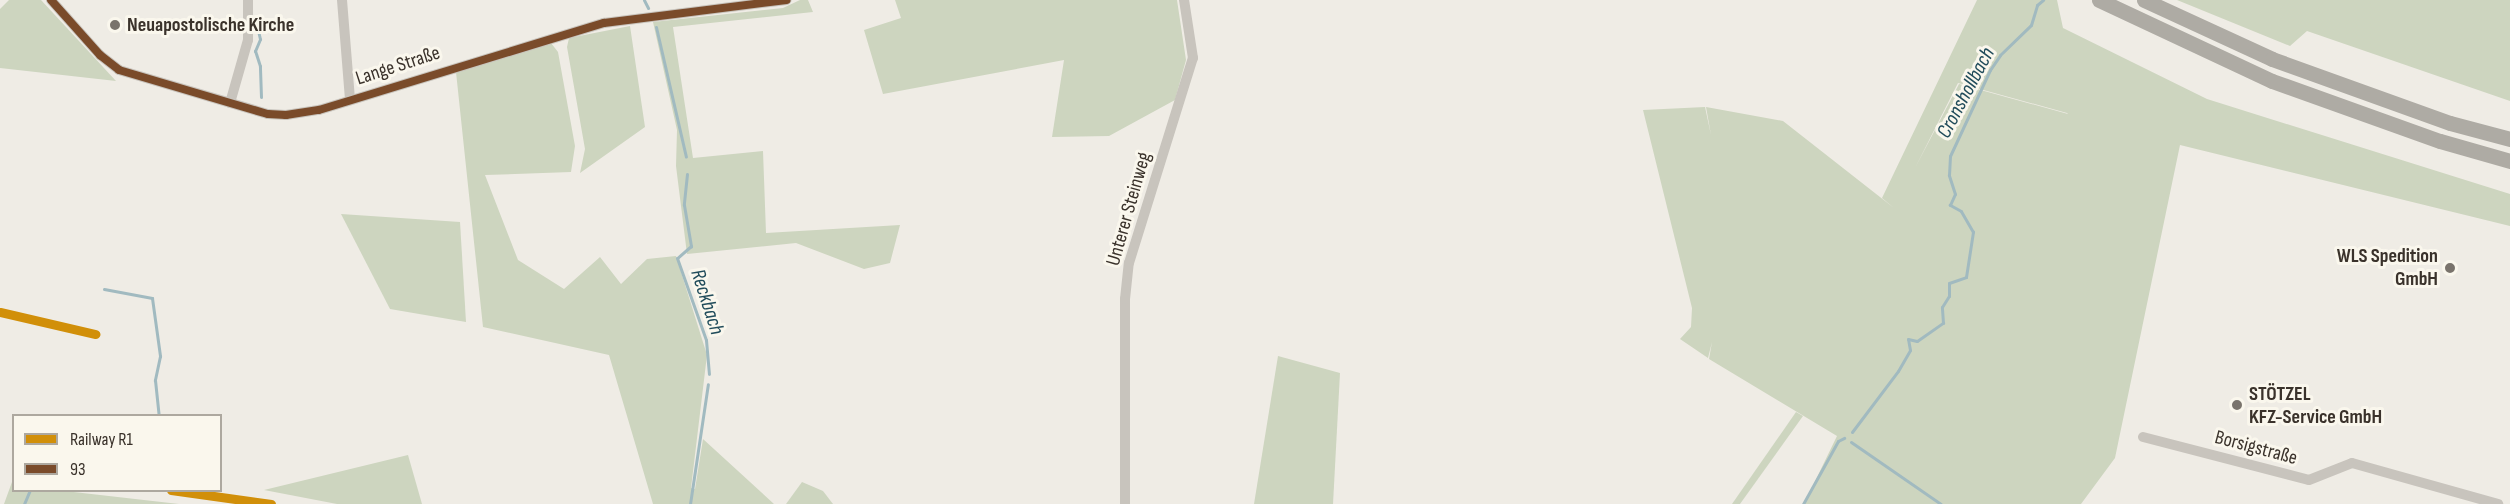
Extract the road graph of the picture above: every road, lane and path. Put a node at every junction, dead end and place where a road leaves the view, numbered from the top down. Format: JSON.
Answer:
{"nodes":[{"id":1,"x":51,"y":0,"type":"edge"},
{"id":2,"x":248,"y":0,"type":"edge"},
{"id":3,"x":342,"y":0,"type":"edge"},
{"id":4,"x":787,"y":0,"type":"edge"},
{"id":5,"x":1184,"y":0,"type":"edge"},
{"id":6,"x":2099,"y":0,"type":"edge"},
{"id":7,"x":2144,"y":0,"type":"edge"},
{"id":8,"x":350,"y":100,"type":"junction"},
{"id":9,"x":230,"y":103,"type":"junction"},
{"id":10,"x":2510,"y":139,"type":"edge"},
{"id":11,"x":2510,"y":161,"type":"edge"},
{"id":12,"x":2143,"y":437,"type":"dead end"},
{"id":13,"x":1125,"y":504,"type":"edge"},
{"id":14,"x":2498,"y":504,"type":"edge"}],
"edges":[{"from":1,"to":9,"type":"street","name":"Lange Straße"},
{"from":2,"to":9,"type":"street"},
{"from":3,"to":8,"type":"street"},
{"from":4,"to":8,"type":"street","name":"Lange Straße"},
{"from":5,"to":13,"type":"street","name":"Unterer Steinweg"},
{"from":6,"to":11,"type":"highway"},
{"from":7,"to":10,"type":"highway"},
{"from":8,"to":9,"type":"street","name":"Lange Straße"},
{"from":12,"to":14,"type":"street","name":"Borsigstraße"}]}
